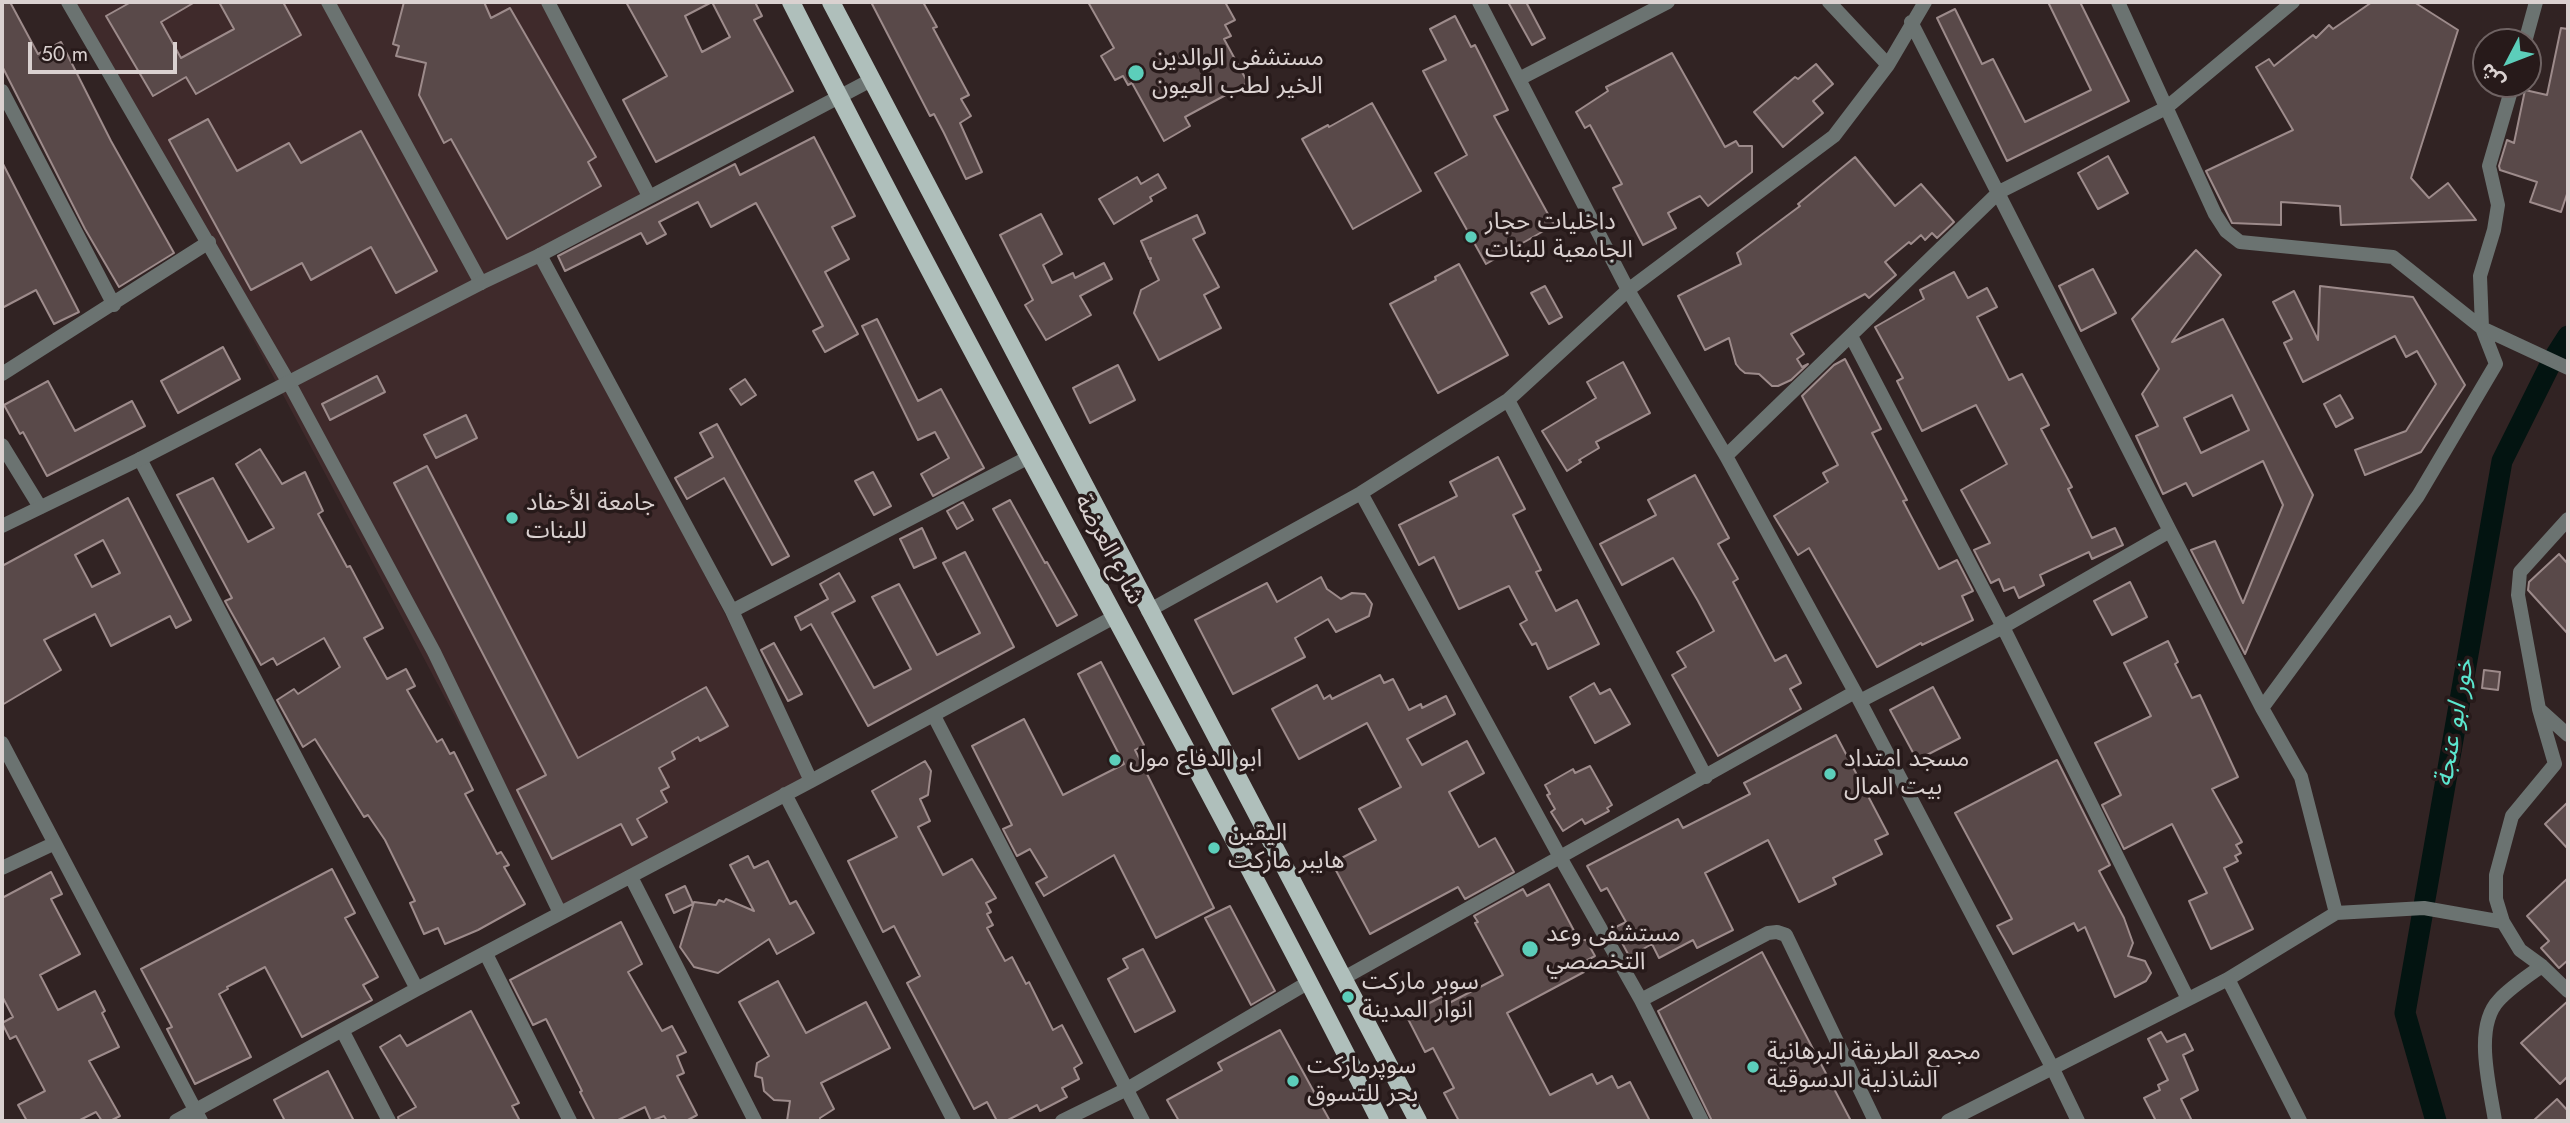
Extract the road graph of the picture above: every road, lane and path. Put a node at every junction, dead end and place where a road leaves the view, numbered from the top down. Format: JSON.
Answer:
{"nodes":[{"id":1,"x":68,"y":2,"type":"edge"},
{"id":2,"x":328,"y":2,"type":"edge"},
{"id":3,"x":548,"y":2,"type":"edge"},
{"id":4,"x":791,"y":2,"type":"edge"},
{"id":5,"x":831,"y":2,"type":"edge"},
{"id":6,"x":1479,"y":2,"type":"edge"},
{"id":7,"x":1668,"y":2,"type":"edge"},
{"id":8,"x":1829,"y":2,"type":"edge"},
{"id":9,"x":1925,"y":2,"type":"edge"},
{"id":10,"x":2118,"y":2,"type":"edge"},
{"id":11,"x":2293,"y":2,"type":"edge"},
{"id":12,"x":2536,"y":2,"type":"edge"},
{"id":13,"x":1911,"y":22,"type":"junction"},
{"id":14,"x":2529,"y":28,"type":"edge"},
{"id":15,"x":1888,"y":65,"type":"junction"},
{"id":16,"x":871,"y":79,"type":"junction"},
{"id":17,"x":1519,"y":79,"type":"junction"},
{"id":18,"x":2,"y":90,"type":"edge"},
{"id":19,"x":839,"y":96,"type":"junction"},
{"id":20,"x":2509,"y":98,"type":"edge"},
{"id":21,"x":2166,"y":108,"type":"junction"},
{"id":22,"x":1999,"y":192,"type":"junction"},
{"id":23,"x":649,"y":196,"type":"junction"},
{"id":24,"x":209,"y":242,"type":"junction"},
{"id":25,"x":540,"y":255,"type":"junction"},
{"id":26,"x":481,"y":283,"type":"junction"},
{"id":27,"x":1628,"y":290,"type":"junction"},
{"id":28,"x":114,"y":305,"type":"junction"},
{"id":29,"x":2482,"y":328,"type":"junction"},
{"id":30,"x":1851,"y":336,"type":"junction"},
{"id":31,"x":2568,"y":368,"type":"edge"},
{"id":32,"x":2,"y":374,"type":"edge"},
{"id":33,"x":289,"y":383,"type":"junction"},
{"id":34,"x":1507,"y":400,"type":"junction"},
{"id":35,"x":2,"y":445,"type":"edge"},
{"id":36,"x":1726,"y":456,"type":"junction"},
{"id":37,"x":1029,"y":457,"type":"junction"},
{"id":38,"x":140,"y":459,"type":"junction"},
{"id":39,"x":1361,"y":493,"type":"junction"},
{"id":40,"x":40,"y":506,"type":"junction"},
{"id":41,"x":2568,"y":519,"type":"edge"},
{"id":42,"x":2,"y":526,"type":"edge"},
{"id":43,"x":2170,"y":531,"type":"junction"},
{"id":44,"x":732,"y":611,"type":"junction"},
{"id":45,"x":1149,"y":611,"type":"junction"},
{"id":46,"x":1116,"y":617,"type":"junction"},
{"id":47,"x":2003,"y":627,"type":"junction"},
{"id":48,"x":1858,"y":697,"type":"junction"},
{"id":49,"x":2262,"y":709,"type":"junction"},
{"id":50,"x":2539,"y":709,"type":"junction"},
{"id":51,"x":934,"y":716,"type":"junction"},
{"id":52,"x":2568,"y":735,"type":"edge"},
{"id":53,"x":2,"y":743,"type":"edge"},
{"id":54,"x":1706,"y":777,"type":"junction"},
{"id":55,"x":811,"y":781,"type":"junction"},
{"id":56,"x":785,"y":794,"type":"junction"},
{"id":57,"x":53,"y":844,"type":"junction"},
{"id":58,"x":1560,"y":857,"type":"junction"},
{"id":59,"x":2,"y":868,"type":"edge"},
{"id":60,"x":631,"y":877,"type":"junction"},
{"id":61,"x":560,"y":913,"type":"junction"},
{"id":62,"x":2336,"y":913,"type":"junction"},
{"id":63,"x":2503,"y":922,"type":"junction"},
{"id":64,"x":486,"y":954,"type":"junction"},
{"id":65,"x":2542,"y":965,"type":"junction"},
{"id":66,"x":1342,"y":979,"type":"junction"},
{"id":67,"x":2228,"y":979,"type":"junction"},
{"id":68,"x":1309,"y":982,"type":"junction"},
{"id":69,"x":417,"y":989,"type":"junction"},
{"id":70,"x":2568,"y":991,"type":"edge"},
{"id":71,"x":2188,"y":999,"type":"junction"},
{"id":72,"x":1641,"y":1000,"type":"junction"},
{"id":73,"x":342,"y":1030,"type":"junction"},
{"id":74,"x":2052,"y":1067,"type":"junction"},
{"id":75,"x":1127,"y":1089,"type":"junction"},
{"id":76,"x":1403,"y":1094,"type":"junction"},
{"id":77,"x":198,"y":1116,"type":"edge"},
{"id":78,"x":1377,"y":1116,"type":"edge"},
{"id":79,"x":176,"y":1121,"type":"edge"},
{"id":80,"x":389,"y":1121,"type":"edge"},
{"id":81,"x":570,"y":1121,"type":"edge"},
{"id":82,"x":755,"y":1121,"type":"edge"},
{"id":83,"x":954,"y":1121,"type":"edge"},
{"id":84,"x":1062,"y":1121,"type":"edge"},
{"id":85,"x":1143,"y":1121,"type":"edge"},
{"id":86,"x":1418,"y":1121,"type":"edge"},
{"id":87,"x":1702,"y":1121,"type":"edge"},
{"id":88,"x":1875,"y":1121,"type":"edge"},
{"id":89,"x":1948,"y":1121,"type":"edge"},
{"id":90,"x":2078,"y":1121,"type":"edge"},
{"id":91,"x":2300,"y":1121,"type":"edge"},
{"id":92,"x":2495,"y":1121,"type":"edge"}],
"edges":[{"from":1,"to":24,"type":"street"},
{"from":2,"to":26,"type":"street"},
{"from":3,"to":23,"type":"street"},
{"from":4,"to":19,"type":"main road","name":"شارع العرضة"},
{"from":5,"to":16,"type":"main road","name":"شارع العرضة"},
{"from":6,"to":17,"type":"street"},
{"from":7,"to":17,"type":"street"},
{"from":8,"to":15,"type":"street"},
{"from":9,"to":13,"type":"street"},
{"from":10,"to":21,"type":"street"},
{"from":11,"to":21,"type":"street"},
{"from":12,"to":14,"type":"street"},
{"from":13,"to":15,"type":"street"},
{"from":13,"to":22,"type":"street"},
{"from":15,"to":27,"type":"street"},
{"from":16,"to":19,"type":"street"},
{"from":16,"to":45,"type":"main road","name":"شارع العرضة"},
{"from":17,"to":27,"type":"street"},
{"from":18,"to":28,"type":"street"},
{"from":19,"to":23,"type":"street"},
{"from":19,"to":37,"type":"main road","name":"شارع العرضة"},
{"from":20,"to":29,"type":"street"},
{"from":21,"to":22,"type":"street"},
{"from":21,"to":29,"type":"street"},
{"from":22,"to":30,"type":"street"},
{"from":22,"to":43,"type":"street"},
{"from":23,"to":25,"type":"street"},
{"from":24,"to":28,"type":"street"},
{"from":24,"to":33,"type":"street"},
{"from":25,"to":26,"type":"street"},
{"from":25,"to":44,"type":"street"},
{"from":26,"to":33,"type":"street"},
{"from":27,"to":34,"type":"street"},
{"from":27,"to":36,"type":"street"},
{"from":28,"to":32,"type":"street"},
{"from":29,"to":31,"type":"street"},
{"from":29,"to":49,"type":"street"},
{"from":30,"to":36,"type":"street"},
{"from":30,"to":47,"type":"street"},
{"from":33,"to":38,"type":"street"},
{"from":33,"to":61,"type":"street"},
{"from":34,"to":39,"type":"street"},
{"from":34,"to":54,"type":"street"},
{"from":35,"to":40,"type":"street"},
{"from":36,"to":48,"type":"street"},
{"from":37,"to":44,"type":"street"},
{"from":37,"to":46,"type":"main road","name":"شارع العرضة"},
{"from":38,"to":40,"type":"street"},
{"from":38,"to":69,"type":"street"},
{"from":39,"to":45,"type":"street"},
{"from":39,"to":58,"type":"street"},
{"from":40,"to":42,"type":"street"},
{"from":41,"to":50,"type":"street"},
{"from":43,"to":47,"type":"street"},
{"from":43,"to":49,"type":"street"},
{"from":44,"to":55,"type":"street"},
{"from":45,"to":66,"type":"main road","name":"شارع العرضة"},
{"from":46,"to":51,"type":"street"},
{"from":46,"to":68,"type":"main road","name":"شارع العرضة"},
{"from":47,"to":48,"type":"street"},
{"from":47,"to":71,"type":"street"},
{"from":48,"to":54,"type":"street"},
{"from":48,"to":74,"type":"street"},
{"from":49,"to":62,"type":"street"},
{"from":50,"to":52,"type":"street"},
{"from":50,"to":63,"type":"street"},
{"from":51,"to":55,"type":"street"},
{"from":51,"to":75,"type":"street"},
{"from":53,"to":57,"type":"street"},
{"from":54,"to":58,"type":"street"},
{"from":55,"to":56,"type":"street"},
{"from":56,"to":60,"type":"street"},
{"from":56,"to":83,"type":"street"},
{"from":57,"to":59,"type":"street"},
{"from":57,"to":77,"type":"street"},
{"from":58,"to":66,"type":"street"},
{"from":58,"to":72,"type":"street"},
{"from":60,"to":61,"type":"street"},
{"from":60,"to":82,"type":"street"},
{"from":61,"to":64,"type":"street"},
{"from":62,"to":63,"type":"street"},
{"from":62,"to":67,"type":"street"},
{"from":63,"to":65,"type":"street"},
{"from":64,"to":69,"type":"street"},
{"from":64,"to":81,"type":"street"},
{"from":65,"to":70,"type":"street"},
{"from":65,"to":92,"type":"street"},
{"from":66,"to":76,"type":"main road","name":"شارع العرضة"},
{"from":67,"to":71,"type":"street"},
{"from":67,"to":91,"type":"street"},
{"from":68,"to":75,"type":"street"},
{"from":68,"to":78,"type":"main road","name":"شارع العرضة"},
{"from":69,"to":73,"type":"street"},
{"from":71,"to":74,"type":"street"},
{"from":72,"to":87,"type":"street"},
{"from":72,"to":88,"type":"street"},
{"from":73,"to":77,"type":"street"},
{"from":73,"to":80,"type":"street"},
{"from":74,"to":89,"type":"street"},
{"from":74,"to":90,"type":"street"},
{"from":75,"to":84,"type":"street"},
{"from":75,"to":85,"type":"street"},
{"from":76,"to":78,"type":"main road"},
{"from":76,"to":86,"type":"main road","name":"شارع العرضة"},
{"from":77,"to":79,"type":"street"}]}
